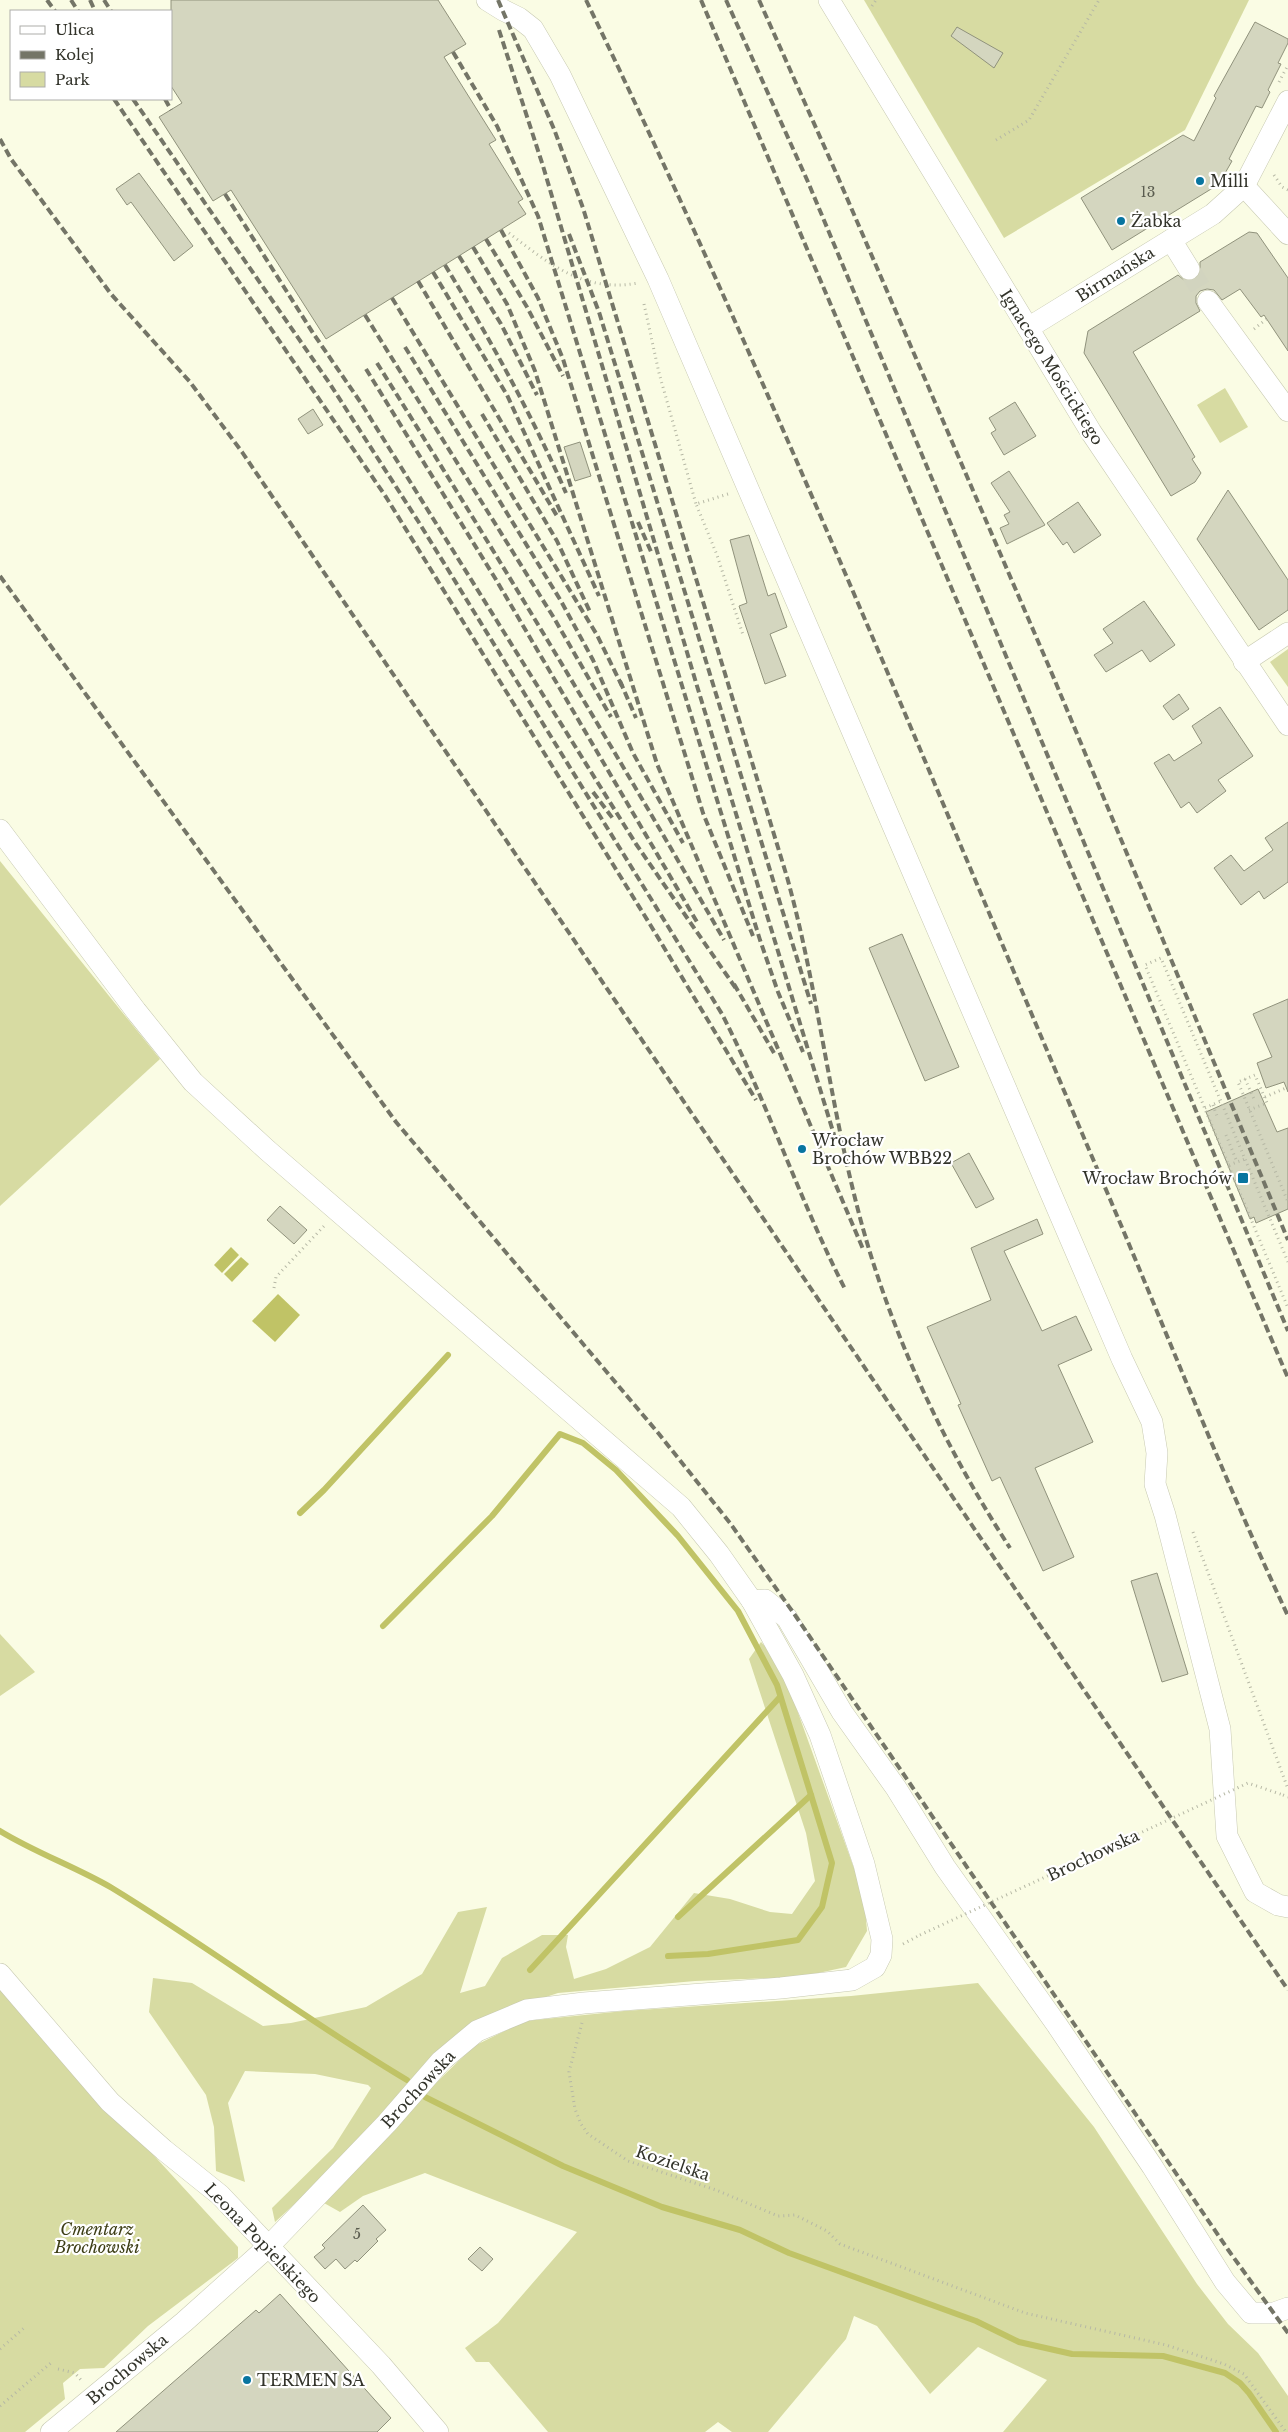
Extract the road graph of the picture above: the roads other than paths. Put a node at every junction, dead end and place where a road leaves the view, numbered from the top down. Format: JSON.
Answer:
{"nodes":[{"id":1,"x":487,"y":0,"type":"edge"},
{"id":2,"x":829,"y":0,"type":"edge"},
{"id":3,"x":1281,"y":96,"type":"edge"},
{"id":4,"x":1244,"y":186,"type":"junction"},
{"id":5,"x":1286,"y":228,"type":"edge"},
{"id":6,"x":1171,"y":240,"type":"junction"},
{"id":7,"x":1189,"y":269,"type":"tunnel mouth"},
{"id":8,"x":1208,"y":301,"type":"tunnel mouth"},
{"id":9,"x":1028,"y":328,"type":"junction"},
{"id":10,"x":1288,"y":411,"type":"edge"},
{"id":11,"x":1288,"y":632,"type":"edge"},
{"id":12,"x":1244,"y":662,"type":"junction"},
{"id":13,"x":1288,"y":725,"type":"edge"},
{"id":14,"x":0,"y":830,"type":"edge"},
{"id":15,"x":752,"y":1601,"type":"junction"},
{"id":16,"x":1288,"y":1907,"type":"edge"},
{"id":17,"x":0,"y":1974,"type":"edge"},
{"id":18,"x":269,"y":2246,"type":"junction"},
{"id":19,"x":1288,"y":2308,"type":"edge"},
{"id":20,"x":51,"y":2432,"type":"edge"},
{"id":21,"x":438,"y":2432,"type":"edge"}],
"edges":[{"from":1,"to":16,"type":"street"},
{"from":2,"to":9,"type":"street","name":"Ignacego Mościckiego"},
{"from":3,"to":4,"type":"street","name":"Birmańska"},
{"from":4,"to":5,"type":"street"},
{"from":4,"to":6,"type":"street","name":"Birmańska"},
{"from":6,"to":7,"type":"street"},
{"from":6,"to":9,"type":"street","name":"Birmańska"},
{"from":8,"to":10,"type":"street"},
{"from":9,"to":12,"type":"street","name":"Ignacego Mościckiego"},
{"from":11,"to":12,"type":"street"},
{"from":12,"to":13,"type":"street","name":"Ignacego Mościckiego"},
{"from":14,"to":15,"type":"street"},
{"from":15,"to":18,"type":"street","name":"Brochowska"},
{"from":15,"to":19,"type":"street"},
{"from":17,"to":18,"type":"street","name":"Leona Popielskiego"},
{"from":18,"to":20,"type":"street","name":"Brochowska"},
{"from":18,"to":21,"type":"street","name":"Leona Popielskiego"}]}
